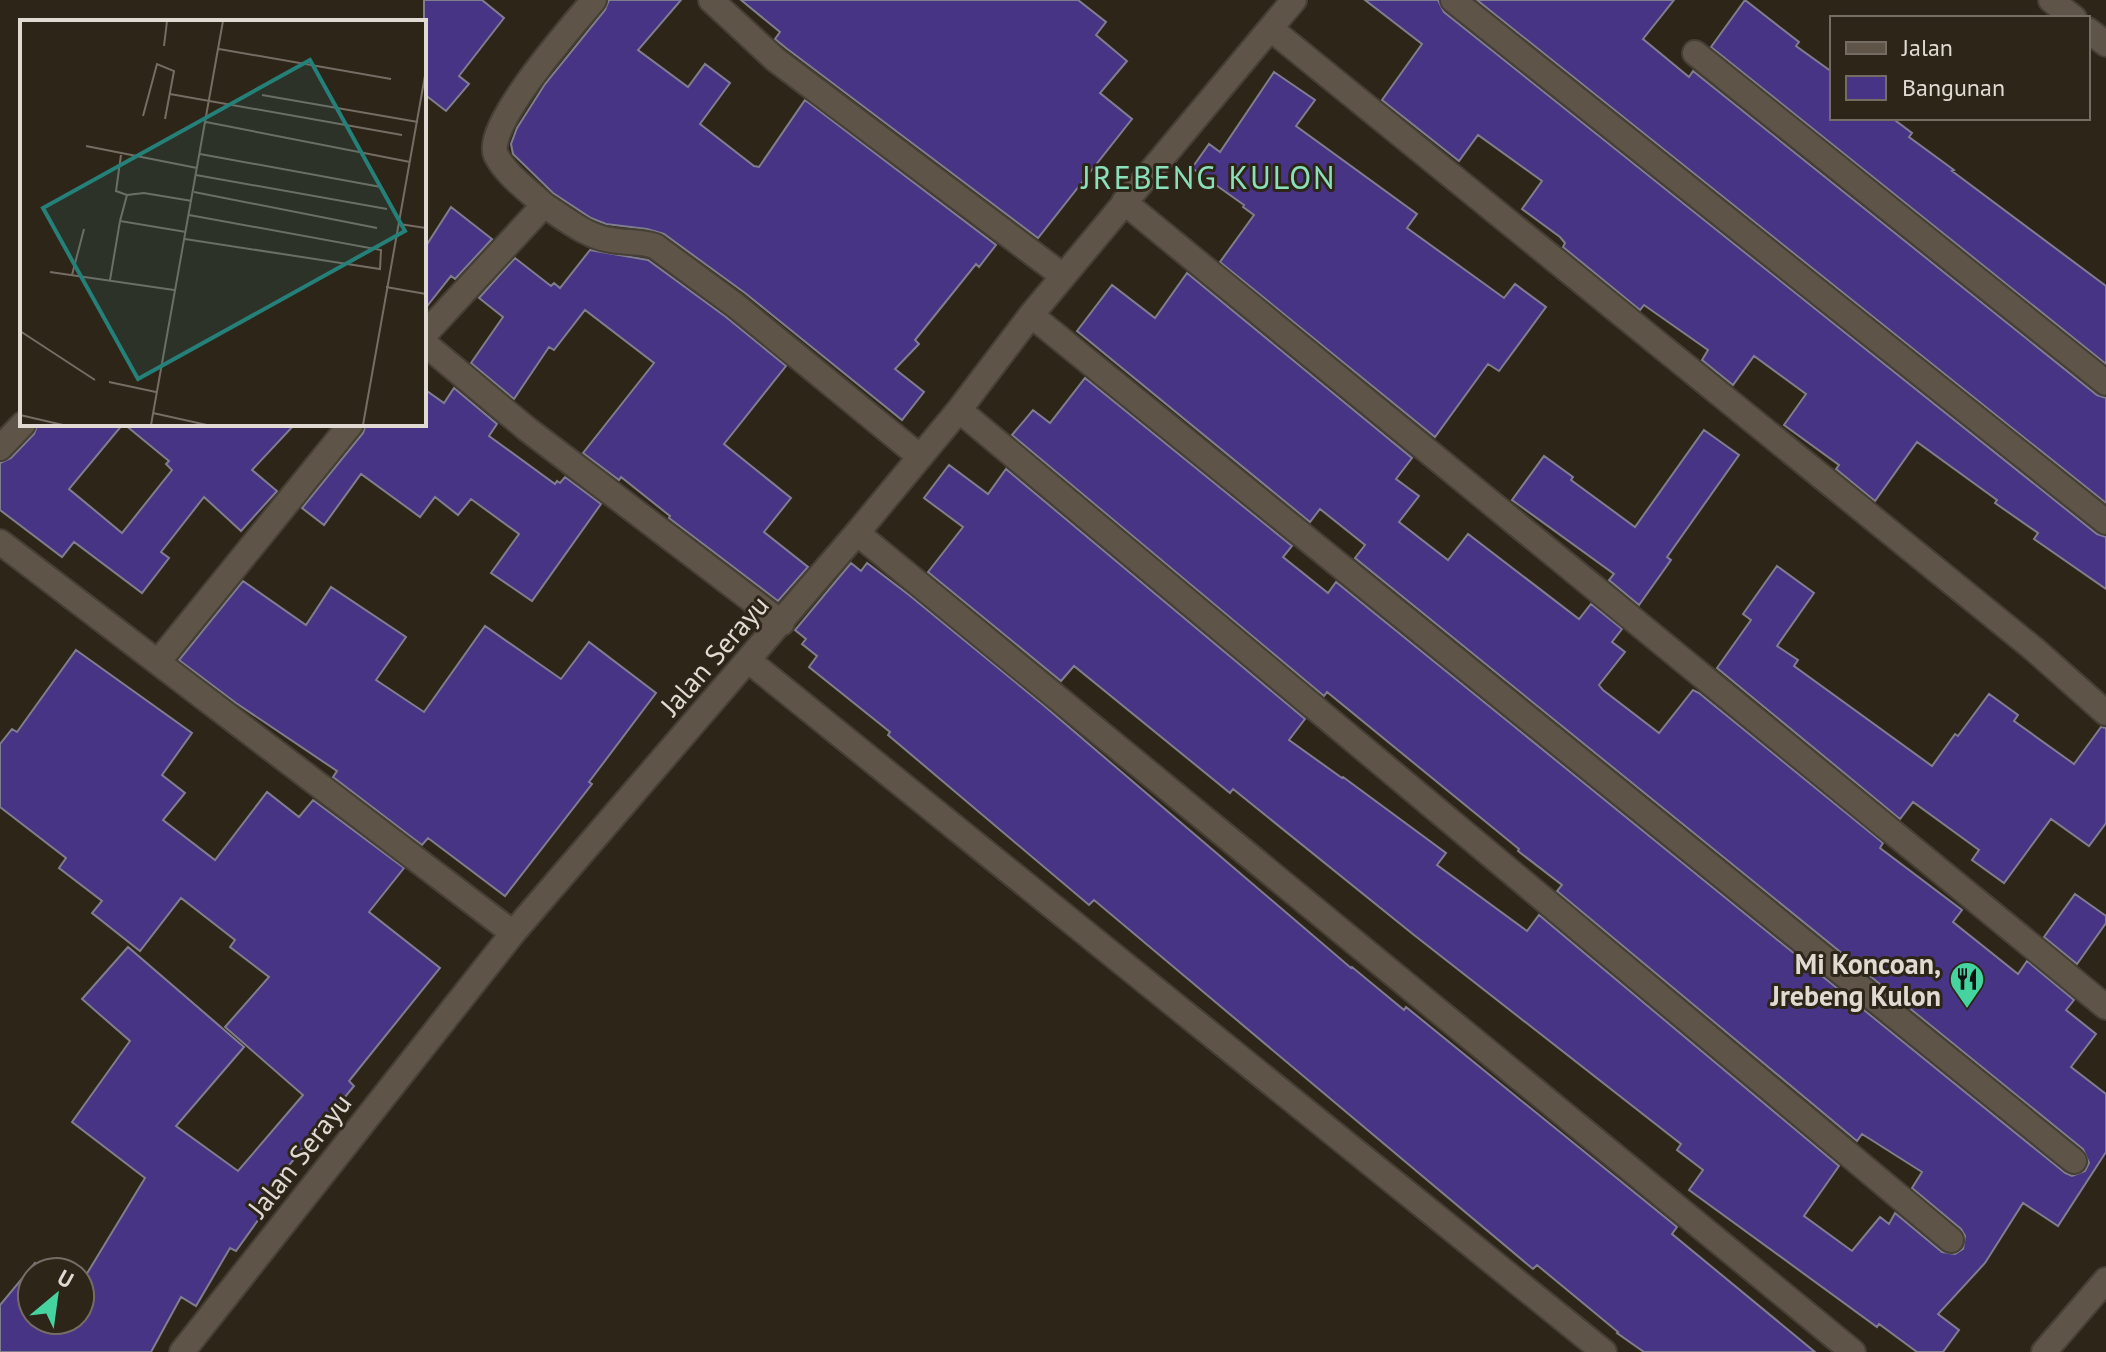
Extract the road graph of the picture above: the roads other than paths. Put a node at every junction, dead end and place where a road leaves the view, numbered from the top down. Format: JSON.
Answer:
{"nodes":[{"id":1,"x":594,"y":0,"type":"edge"},
{"id":2,"x":711,"y":0,"type":"edge"},
{"id":3,"x":1294,"y":0,"type":"edge"},
{"id":4,"x":1453,"y":0,"type":"edge"},
{"id":5,"x":2051,"y":0,"type":"edge"},
{"id":6,"x":2071,"y":16,"type":"edge"},
{"id":7,"x":1271,"y":29,"type":"junction"},
{"id":8,"x":2090,"y":32,"type":"edge"},
{"id":9,"x":2106,"y":44,"type":"edge"},
{"id":10,"x":1695,"y":53,"type":"dead end"},
{"id":11,"x":1124,"y":202,"type":"junction"},
{"id":12,"x":544,"y":205,"type":"junction"},
{"id":13,"x":1063,"y":276,"type":"junction"},
{"id":14,"x":1031,"y":315,"type":"junction"},
{"id":15,"x":426,"y":333,"type":"edge"},
{"id":16,"x":426,"y":345,"type":"edge"},
{"id":17,"x":2106,"y":383,"type":"edge"},
{"id":18,"x":959,"y":410,"type":"junction"},
{"id":19,"x":21,"y":426,"type":"edge"},
{"id":20,"x":349,"y":426,"type":"edge"},
{"id":21,"x":0,"y":448,"type":"edge"},
{"id":22,"x":919,"y":456,"type":"junction"},
{"id":23,"x":2106,"y":522,"type":"edge"},
{"id":24,"x":857,"y":533,"type":"junction"},
{"id":25,"x":0,"y":542,"type":"edge"},
{"id":26,"x":782,"y":623,"type":"junction"},
{"id":27,"x":749,"y":661,"type":"junction"},
{"id":28,"x":158,"y":662,"type":"junction"},
{"id":29,"x":2106,"y":713,"type":"edge"},
{"id":30,"x":513,"y":933,"type":"junction"},
{"id":31,"x":2106,"y":1007,"type":"edge"},
{"id":32,"x":2074,"y":1161,"type":"dead end"},
{"id":33,"x":1951,"y":1240,"type":"dead end"},
{"id":34,"x":2103,"y":1289,"type":"edge"},
{"id":35,"x":182,"y":1352,"type":"edge"},
{"id":36,"x":1604,"y":1352,"type":"edge"},
{"id":37,"x":1853,"y":1352,"type":"edge"},
{"id":38,"x":2044,"y":1352,"type":"edge"}],
"edges":[{"from":1,"to":12,"type":"street"},
{"from":2,"to":13,"type":"street"},
{"from":3,"to":7,"type":"street","name":"Jalan Serayu"},
{"from":4,"to":23,"type":"street"},
{"from":5,"to":6,"type":"street"},
{"from":7,"to":11,"type":"street","name":"Jalan Serayu"},
{"from":7,"to":29,"type":"street"},
{"from":8,"to":9,"type":"street"},
{"from":10,"to":17,"type":"street"},
{"from":11,"to":13,"type":"street","name":"Jalan Serayu"},
{"from":11,"to":31,"type":"street"},
{"from":12,"to":15,"type":"street"},
{"from":12,"to":22,"type":"street"},
{"from":13,"to":14,"type":"street","name":"Jalan Serayu"},
{"from":14,"to":18,"type":"street","name":"Jalan Serayu"},
{"from":14,"to":32,"type":"street"},
{"from":16,"to":26,"type":"street"},
{"from":18,"to":22,"type":"street","name":"Jalan Serayu"},
{"from":18,"to":33,"type":"street"},
{"from":19,"to":21,"type":"street"},
{"from":20,"to":28,"type":"street"},
{"from":22,"to":24,"type":"street","name":"Jalan Serayu"},
{"from":24,"to":26,"type":"street","name":"Jalan Serayu"},
{"from":24,"to":37,"type":"street"},
{"from":25,"to":28,"type":"street"},
{"from":26,"to":27,"type":"street","name":"Jalan Serayu"},
{"from":27,"to":30,"type":"street","name":"Jalan Serayu"},
{"from":27,"to":36,"type":"street"},
{"from":28,"to":30,"type":"street"},
{"from":30,"to":35,"type":"street","name":"Jalan Serayu"},
{"from":34,"to":38,"type":"street"}]}
